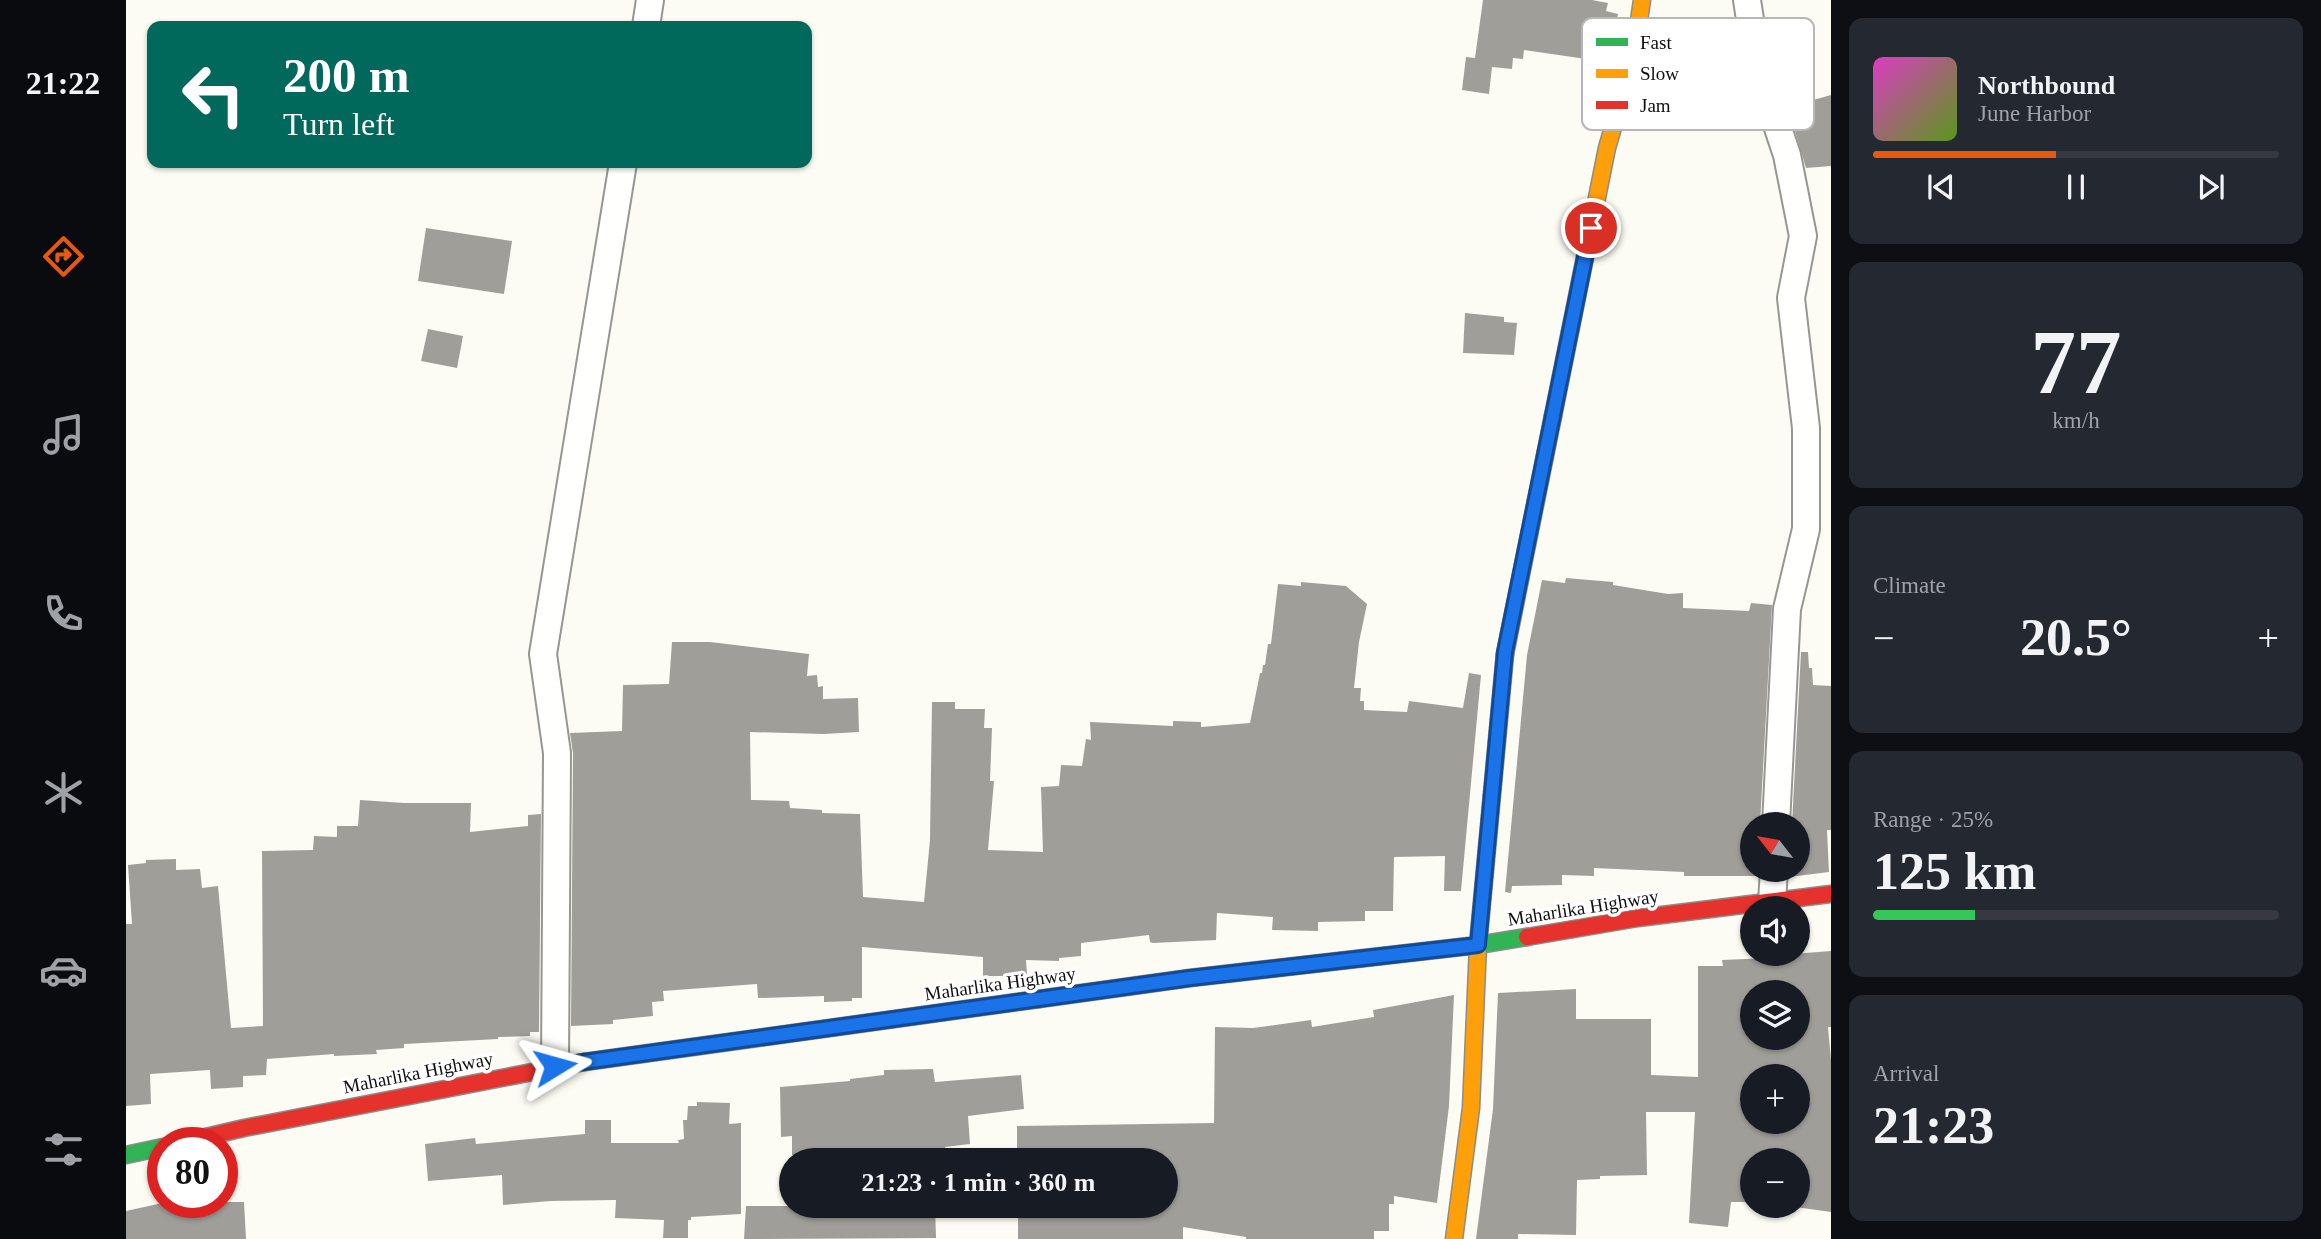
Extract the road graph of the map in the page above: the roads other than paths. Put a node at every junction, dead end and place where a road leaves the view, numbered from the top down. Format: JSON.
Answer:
{"nodes":[{"id":1,"x":650,"y":0,"type":"edge"},
{"id":2,"x":1642,"y":0,"type":"edge"},
{"id":3,"x":1747,"y":0,"type":"edge"},
{"id":4,"x":1639,"y":18,"type":"edge"},
{"id":5,"x":1750,"y":18,"type":"edge"},
{"id":6,"x":647,"y":21,"type":"edge"},
{"id":7,"x":1612,"y":130,"type":"edge"},
{"id":8,"x":1779,"y":130,"type":"edge"},
{"id":9,"x":622,"y":168,"type":"edge"},
{"id":10,"x":1777,"y":812,"type":"edge"},
{"id":11,"x":1831,"y":894,"type":"edge"},
{"id":12,"x":1810,"y":897,"type":"edge"},
{"id":13,"x":1740,"y":906,"type":"edge"},
{"id":14,"x":1478,"y":945,"type":"junction"},
{"id":15,"x":555,"y":1066,"type":"junction"},
{"id":16,"x":238,"y":1129,"type":"edge"},
{"id":17,"x":147,"y":1151,"type":"edge"},
{"id":18,"x":126,"y":1156,"type":"edge"},
{"id":19,"x":1454,"y":1239,"type":"edge"}],
"edges":[{"from":1,"to":6,"type":"street"},
{"from":2,"to":4,"type":"main road"},
{"from":3,"to":5,"type":"street"},
{"from":7,"to":14,"type":"main road"},
{"from":8,"to":10,"type":"street"},
{"from":9,"to":15,"type":"street"},
{"from":11,"to":12,"type":"main road","name":"Maharlika Highway"},
{"from":13,"to":14,"type":"main road","name":"Maharlika Highway"},
{"from":14,"to":15,"type":"main road","name":"Maharlika Highway"},
{"from":14,"to":19,"type":"main road"},
{"from":15,"to":16,"type":"main road","name":"Maharlika Highway"},
{"from":17,"to":18,"type":"main road"}]}
